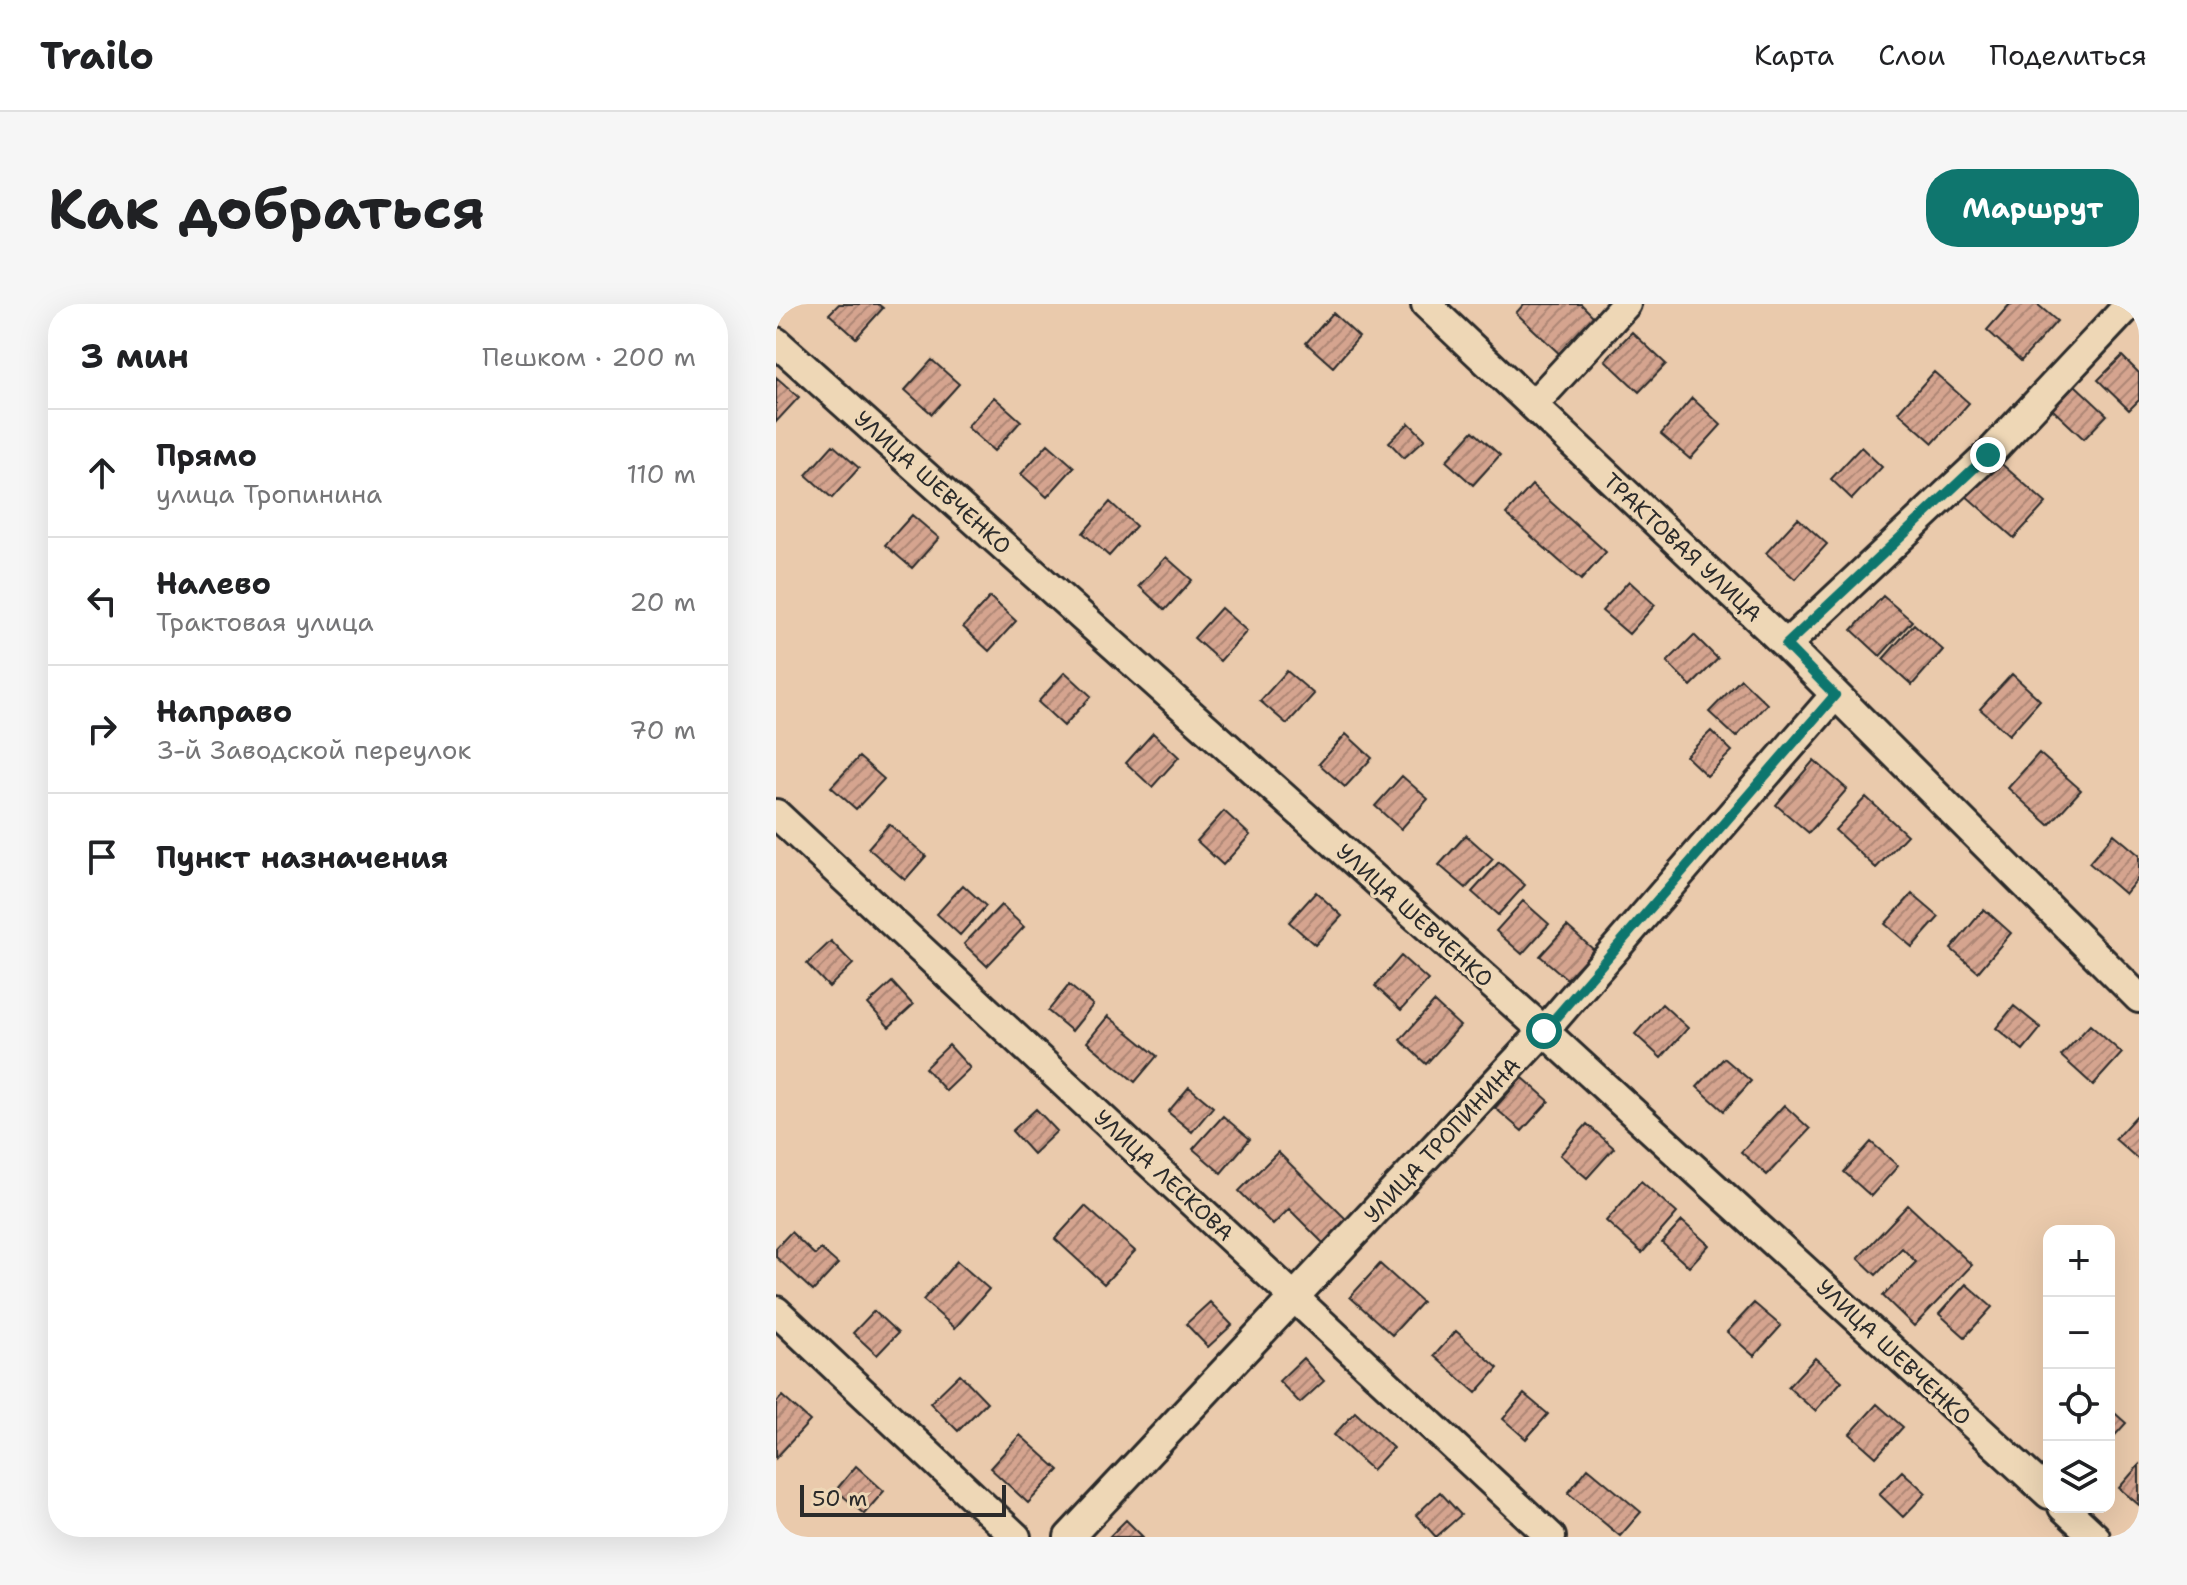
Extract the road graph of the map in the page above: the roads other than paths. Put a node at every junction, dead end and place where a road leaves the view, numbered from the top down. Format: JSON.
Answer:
{"nodes":[{"id":1,"x":1426,"y":304,"type":"edge"},
{"id":2,"x":1626,"y":304,"type":"edge"},
{"id":3,"x":2130,"y":304,"type":"edge"},
{"id":4,"x":776,"y":342,"type":"edge"},
{"id":5,"x":1533,"y":405,"type":"junction"},
{"id":6,"x":1786,"y":645,"type":"junction"},
{"id":7,"x":1835,"y":695,"type":"junction"},
{"id":8,"x":776,"y":814,"type":"edge"},
{"id":9,"x":2134,"y":983,"type":"edge"},
{"id":10,"x":1544,"y":1031,"type":"junction"},
{"id":11,"x":1295,"y":1296,"type":"junction"},
{"id":12,"x":776,"y":1311,"type":"edge"},
{"id":13,"x":2043,"y":1488,"type":"edge"},
{"id":14,"x":2069,"y":1513,"type":"edge"},
{"id":15,"x":1016,"y":1537,"type":"edge"},
{"id":16,"x":1069,"y":1537,"type":"edge"},
{"id":17,"x":1551,"y":1537,"type":"edge"},
{"id":18,"x":2095,"y":1537,"type":"edge"}],
"edges":[{"from":1,"to":5,"type":"street","name":"ТРАКТОВАЯ УЛИЦА"},
{"from":2,"to":5,"type":"street"},
{"from":3,"to":6,"type":"street"},
{"from":4,"to":10,"type":"street","name":"УЛИЦА ШЕВЧЕНКО"},
{"from":5,"to":6,"type":"street","name":"ТРАКТОВАЯ УЛИЦА"},
{"from":6,"to":7,"type":"street","name":"ТРАКТОВАЯ УЛИЦА"},
{"from":7,"to":9,"type":"street","name":"ТРАКТОВАЯ УЛИЦА"},
{"from":7,"to":10,"type":"street","name":"УЛИЦА ТРОПИНИНА"},
{"from":8,"to":11,"type":"street","name":"УЛИЦА ЛЕСКОВА"},
{"from":10,"to":11,"type":"street","name":"УЛИЦА ТРОПИНИНА"},
{"from":10,"to":13,"type":"street","name":"УЛИЦА ШЕВЧЕНКО"},
{"from":11,"to":16,"type":"street","name":"УЛИЦА ТРОПИНИНА"},
{"from":11,"to":17,"type":"street","name":"УЛИЦА ЛЕСКОВА"},
{"from":12,"to":15,"type":"street"},
{"from":14,"to":18,"type":"street"}]}
